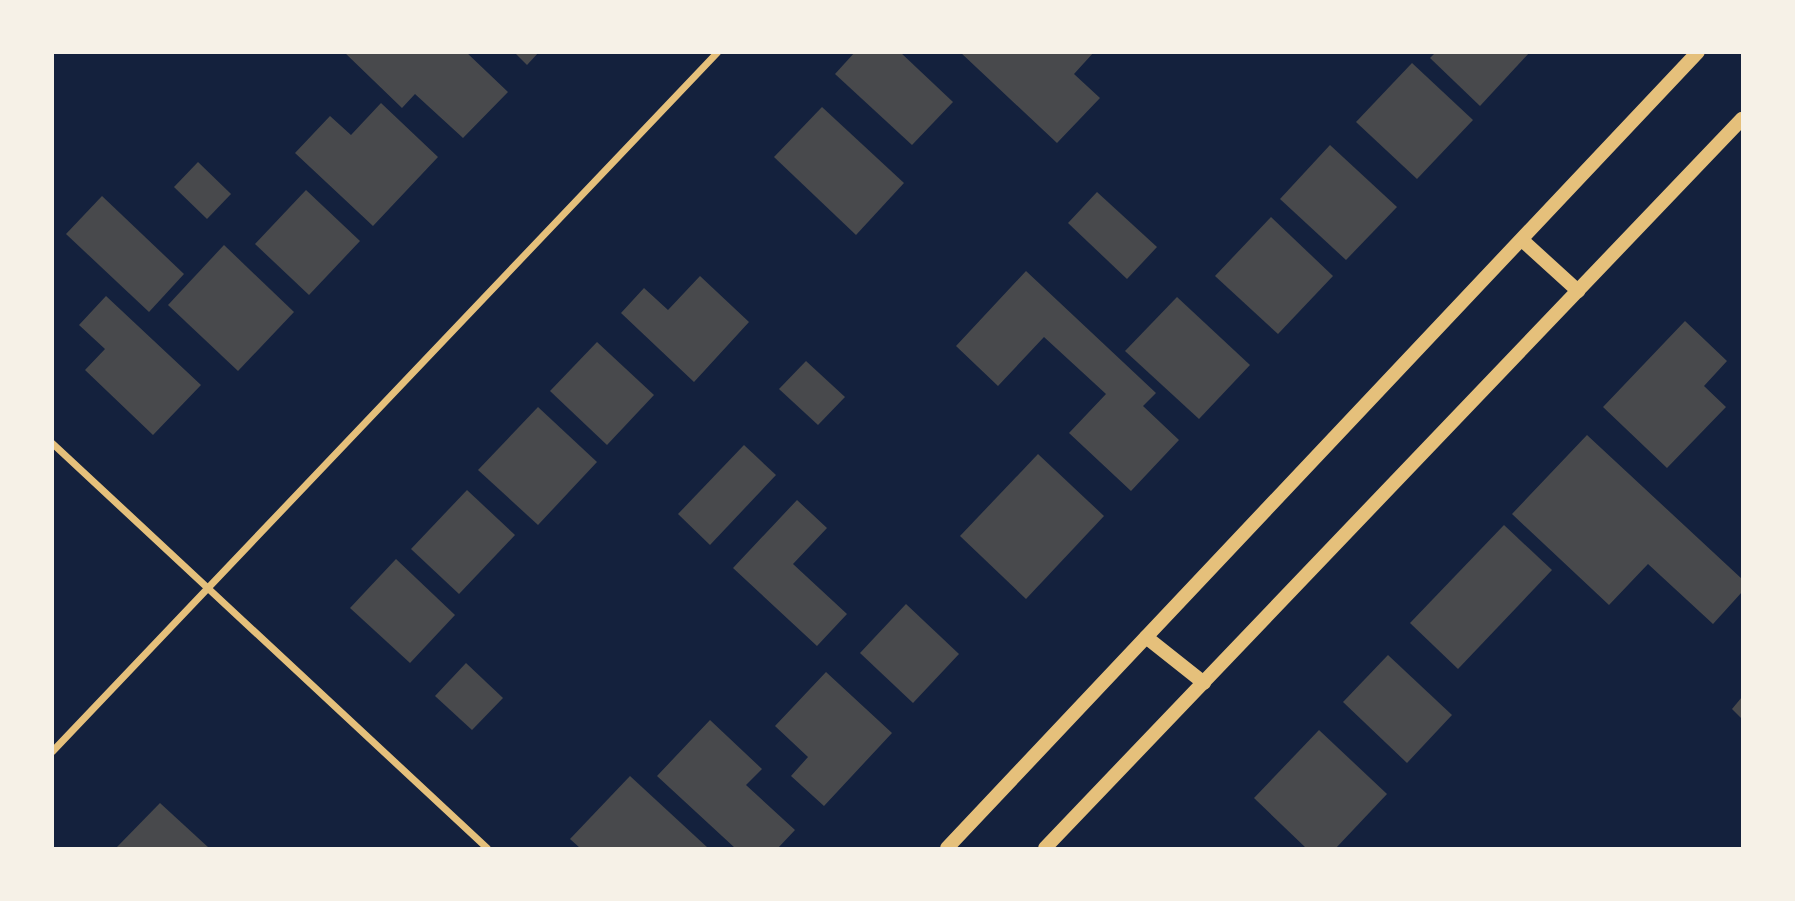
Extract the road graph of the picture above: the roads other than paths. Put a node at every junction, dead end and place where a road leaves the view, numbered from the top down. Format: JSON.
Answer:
{"nodes":[{"id":1,"x":717,"y":52,"type":"edge"},
{"id":2,"x":1698,"y":52,"type":"edge"},
{"id":3,"x":1742,"y":119,"type":"edge"},
{"id":4,"x":1522,"y":240,"type":"junction"},
{"id":5,"x":1578,"y":291,"type":"junction"},
{"id":6,"x":52,"y":443,"type":"edge"},
{"id":7,"x":207,"y":587,"type":"junction"},
{"id":8,"x":1146,"y":637,"type":"junction"},
{"id":9,"x":1204,"y":683,"type":"junction"},
{"id":10,"x":52,"y":751,"type":"edge"},
{"id":11,"x":487,"y":849,"type":"edge"},
{"id":12,"x":947,"y":849,"type":"edge"},
{"id":13,"x":1045,"y":849,"type":"edge"}],
"edges":[{"from":1,"to":7,"type":"street"},
{"from":2,"to":4,"type":"main road"},
{"from":3,"to":5,"type":"main road"},
{"from":4,"to":5,"type":"main road"},
{"from":4,"to":8,"type":"main road"},
{"from":5,"to":9,"type":"main road"},
{"from":6,"to":7,"type":"street"},
{"from":7,"to":10,"type":"street"},
{"from":7,"to":11,"type":"street"},
{"from":8,"to":9,"type":"main road"},
{"from":8,"to":12,"type":"main road"},
{"from":9,"to":13,"type":"main road"}]}
